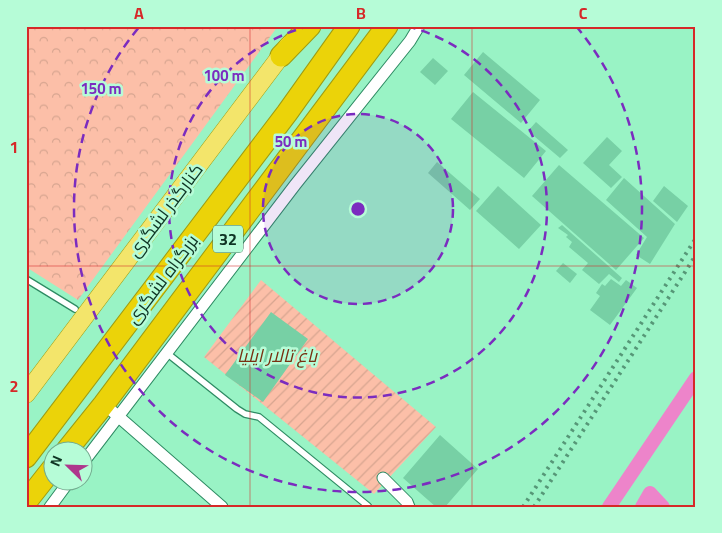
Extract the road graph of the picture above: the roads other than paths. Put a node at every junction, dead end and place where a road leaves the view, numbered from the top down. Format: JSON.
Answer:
{"nodes":[{"id":1,"x":303,"y":26,"type":"edge"},
{"id":2,"x":310,"y":26,"type":"edge"},
{"id":3,"x":349,"y":26,"type":"edge"},
{"id":4,"x":387,"y":26,"type":"edge"},
{"id":5,"x":419,"y":26,"type":"edge"},
{"id":6,"x":281,"y":56,"type":"junction"},
{"id":7,"x":26,"y":279,"type":"edge"},
{"id":8,"x":74,"y":309,"type":"dead end"},
{"id":9,"x":168,"y":354,"type":"junction"},
{"id":10,"x":26,"y":394,"type":"edge"},
{"id":11,"x":111,"y":411,"type":"junction"},
{"id":12,"x":78,"y":440,"type":"edge"},
{"id":13,"x":92,"y":446,"type":"edge"},
{"id":14,"x":26,"y":457,"type":"edge"},
{"id":15,"x":383,"y":478,"type":"dead end"},
{"id":16,"x":42,"y":482,"type":"edge"},
{"id":17,"x":63,"y":490,"type":"edge"},
{"id":18,"x":26,"y":502,"type":"edge"},
{"id":19,"x":368,"y":506,"type":"edge"},
{"id":20,"x":50,"y":507,"type":"edge"},
{"id":21,"x":222,"y":507,"type":"edge"},
{"id":22,"x":409,"y":507,"type":"edge"}],
"edges":[{"from":1,"to":6,"type":"main road","name":"کنارگذر لشگری"},
{"from":2,"to":6,"type":"highway"},
{"from":3,"to":14,"type":"highway","name":"بزرگراه لشگری","number":"32"},
{"from":4,"to":11,"type":"highway","name":"بزرگراه لشگری","number":"32"},
{"from":5,"to":9,"type":"street"},
{"from":6,"to":10,"type":"main road","name":"کنارگذر لشگری"},
{"from":7,"to":8,"type":"lane"},
{"from":9,"to":11,"type":"street"},
{"from":9,"to":19,"type":"lane"},
{"from":11,"to":12,"type":"highway","name":"بزرگراه لشگری","number":"32"},
{"from":11,"to":13,"type":"street"},
{"from":11,"to":21,"type":"street"},
{"from":15,"to":22,"type":"street"},
{"from":16,"to":18,"type":"highway"},
{"from":17,"to":20,"type":"street"}]}
